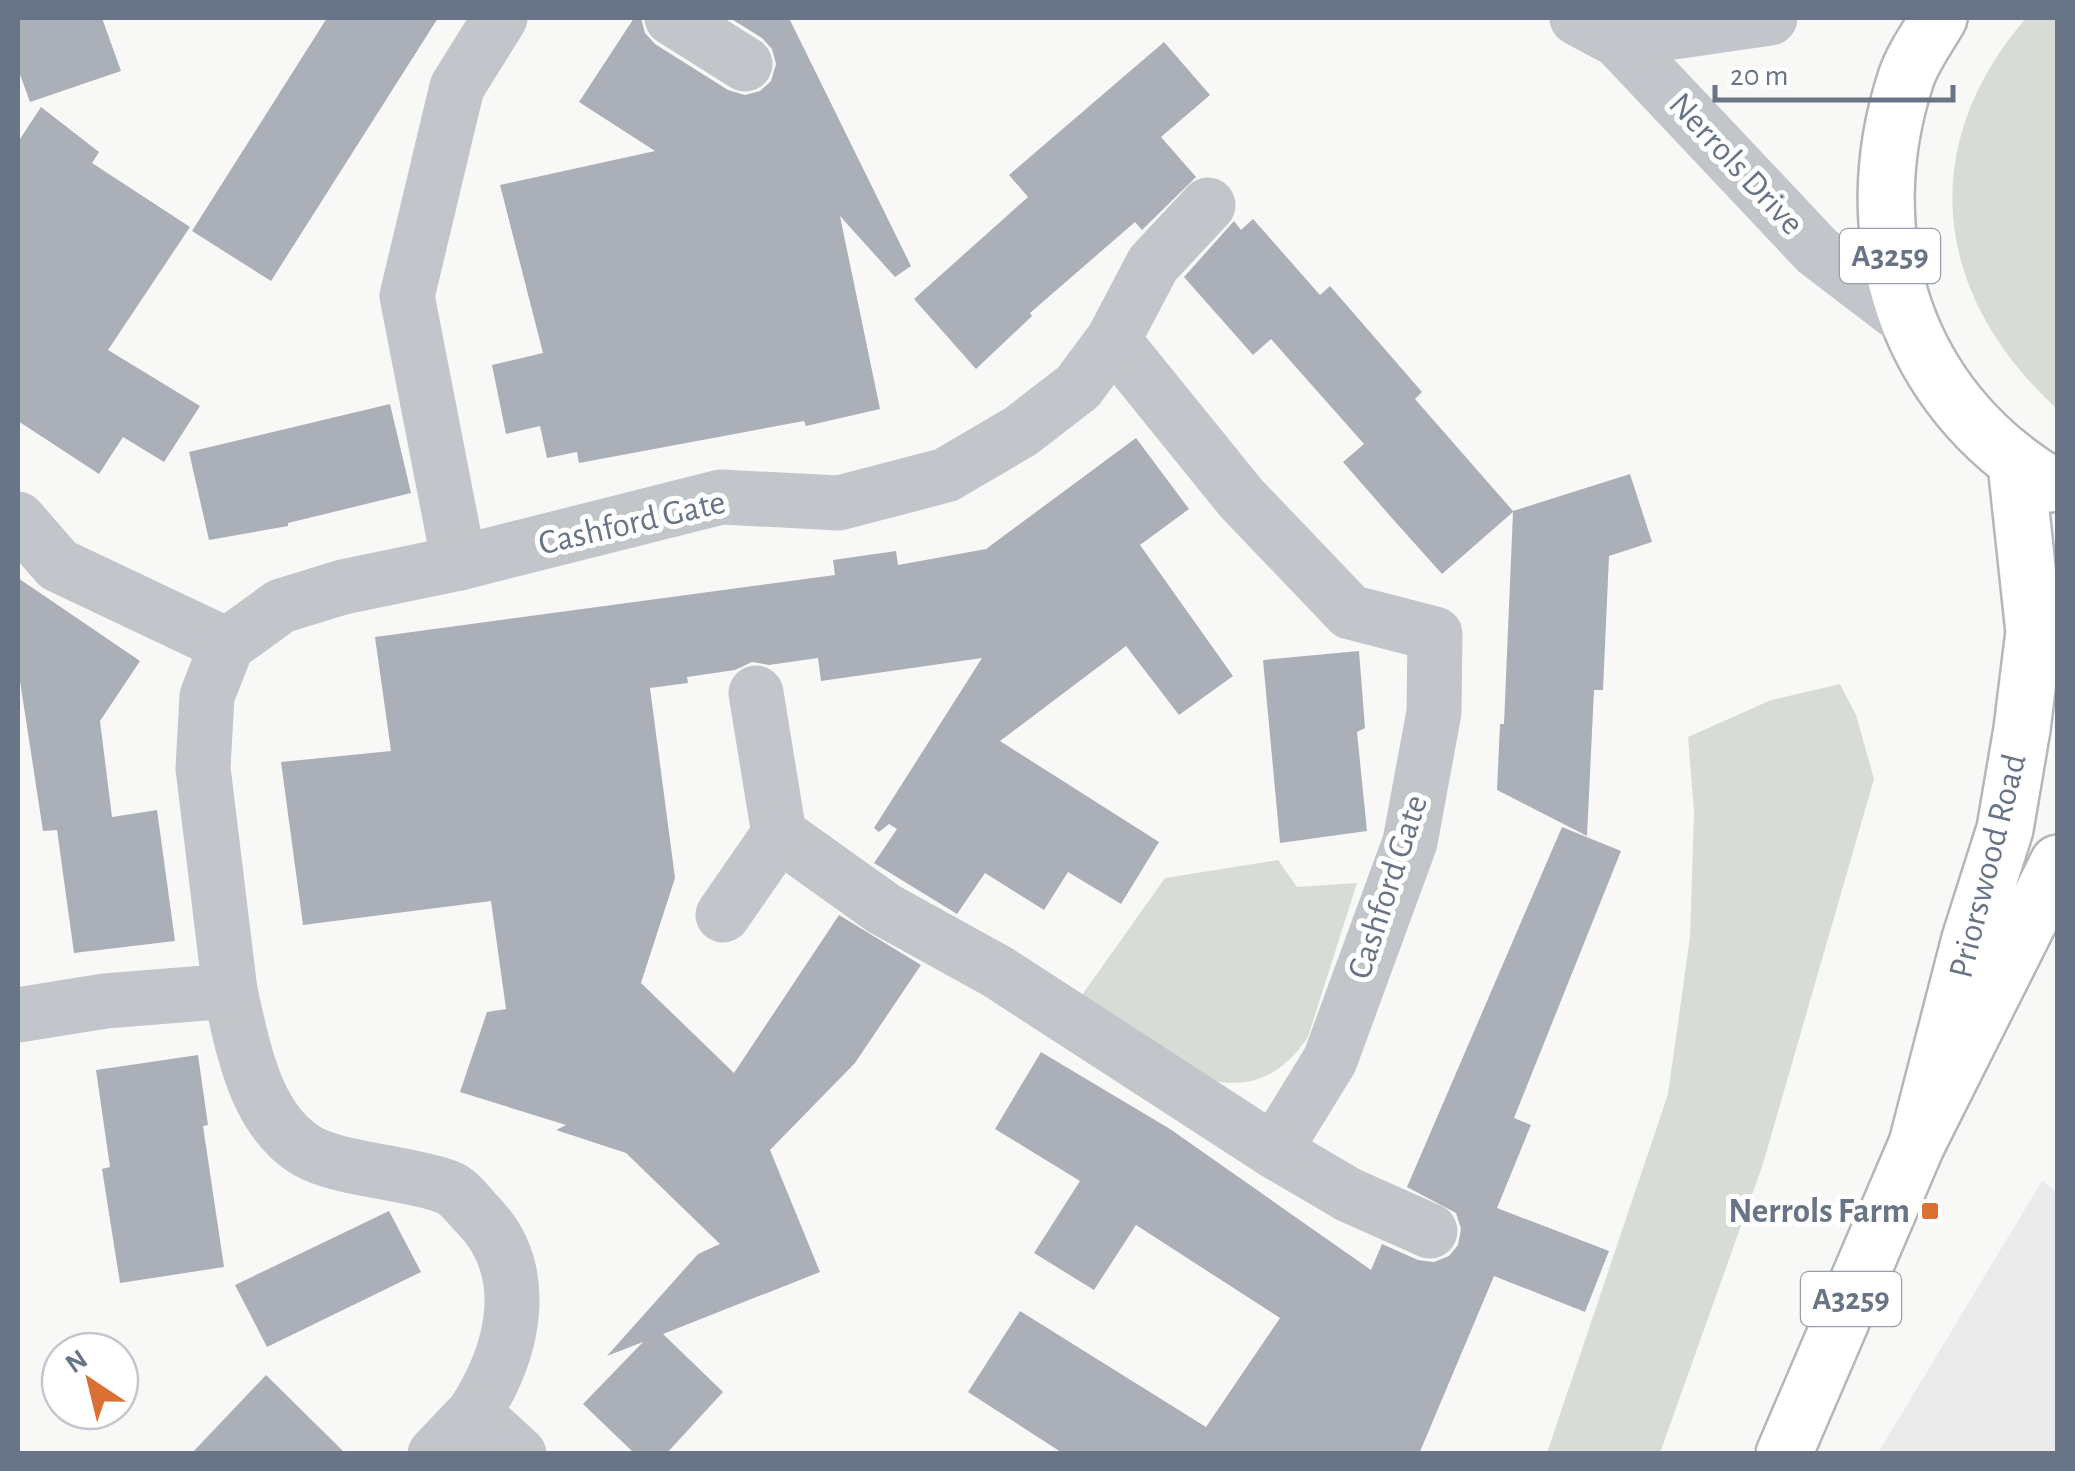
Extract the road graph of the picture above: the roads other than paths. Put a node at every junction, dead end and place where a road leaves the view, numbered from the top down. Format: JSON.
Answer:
{"nodes":[{"id":1,"x":500,"y":18,"type":"edge"},
{"id":2,"x":672,"y":18,"type":"edge"},
{"id":3,"x":1770,"y":18,"type":"edge"},
{"id":4,"x":1939,"y":18,"type":"edge"},
{"id":5,"x":1598,"y":29,"type":"edge"},
{"id":6,"x":745,"y":64,"type":"dead end"},
{"id":7,"x":1208,"y":204,"type":"dead end"},
{"id":8,"x":1906,"y":319,"type":"junction"},
{"id":9,"x":1113,"y":340,"type":"junction"},
{"id":10,"x":2037,"y":476,"type":"edge"},
{"id":11,"x":18,"y":519,"type":"edge"},
{"id":12,"x":459,"y":563,"type":"junction"},
{"id":13,"x":226,"y":645,"type":"junction"},
{"id":14,"x":756,"y":693,"type":"dead end"},
{"id":15,"x":779,"y":834,"type":"junction"},
{"id":16,"x":2058,"y":863,"type":"edge"},
{"id":17,"x":723,"y":916,"type":"dead end"},
{"id":18,"x":230,"y":990,"type":"junction"},
{"id":19,"x":18,"y":1015,"type":"edge"},
{"id":20,"x":1917,"y":1144,"type":"junction"},
{"id":21,"x":1274,"y":1150,"type":"junction"},
{"id":22,"x":1430,"y":1231,"type":"dead end"},
{"id":23,"x":474,"y":1413,"type":"junction"},
{"id":24,"x":435,"y":1454,"type":"edge"},
{"id":25,"x":519,"y":1454,"type":"edge"},
{"id":26,"x":1784,"y":1454,"type":"edge"}],
"edges":[{"from":1,"to":12,"type":"street"},
{"from":2,"to":6,"type":"street"},
{"from":3,"to":5,"type":"street","name":"Nerrols Drive"},
{"from":4,"to":8,"type":"main road","number":"A3259"},
{"from":5,"to":8,"type":"street","name":"Nerrols Drive"},
{"from":7,"to":9,"type":"street","name":"Cashford Gate"},
{"from":8,"to":10,"type":"main road","number":"A3259"},
{"from":9,"to":12,"type":"street","name":"Cashford Gate"},
{"from":9,"to":21,"type":"street","name":"Cashford Gate"},
{"from":10,"to":20,"type":"main road","name":"Priorswood Road","number":"A3259"},
{"from":11,"to":13,"type":"street"},
{"from":12,"to":13,"type":"street","name":"Cashford Gate"},
{"from":13,"to":18,"type":"street"},
{"from":14,"to":15,"type":"street"},
{"from":15,"to":17,"type":"street"},
{"from":15,"to":21,"type":"street"},
{"from":16,"to":20,"type":"main road","name":"Priorswood Road","number":"A3259"},
{"from":18,"to":19,"type":"street"},
{"from":18,"to":23,"type":"street"},
{"from":20,"to":26,"type":"main road","name":"Priorswood Road","number":"A3259"},
{"from":21,"to":22,"type":"street"},
{"from":23,"to":24,"type":"street"},
{"from":23,"to":25,"type":"street"}]}
